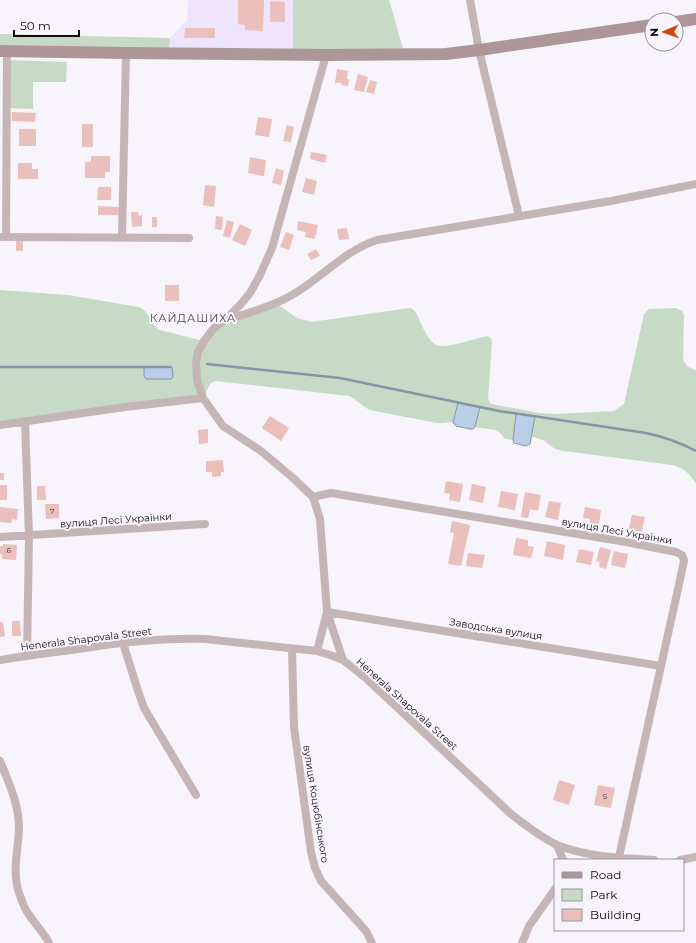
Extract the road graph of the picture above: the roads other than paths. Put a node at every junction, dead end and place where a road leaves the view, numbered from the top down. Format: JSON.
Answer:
{"nodes":[{"id":1,"x":470,"y":0,"type":"edge"},
{"id":2,"x":696,"y":19,"type":"edge"},
{"id":3,"x":684,"y":21,"type":"edge"},
{"id":4,"x":644,"y":26,"type":"edge"},
{"id":5,"x":479,"y":50,"type":"junction"},
{"id":6,"x":3,"y":51,"type":"edge"},
{"id":7,"x":126,"y":53,"type":"junction"},
{"id":8,"x":326,"y":56,"type":"junction"},
{"id":9,"x":696,"y":184,"type":"edge"},
{"id":10,"x":519,"y":216,"type":"junction"},
{"id":11,"x":3,"y":237,"type":"edge"},
{"id":12,"x":122,"y":237,"type":"junction"},
{"id":13,"x":189,"y":238,"type":"dead end"},
{"id":14,"x":225,"y":320,"type":"junction"},
{"id":15,"x":203,"y":398,"type":"junction"},
{"id":16,"x":25,"y":422,"type":"junction"},
{"id":17,"x":0,"y":425,"type":"edge"},
{"id":18,"x":313,"y":497,"type":"junction"},
{"id":19,"x":205,"y":524,"type":"dead end"},
{"id":20,"x":29,"y":536,"type":"junction"},
{"id":21,"x":0,"y":537,"type":"edge"},
{"id":22,"x":327,"y":612,"type":"junction"},
{"id":23,"x":123,"y":643,"type":"junction"},
{"id":24,"x":292,"y":649,"type":"junction"},
{"id":25,"x":317,"y":651,"type":"junction"},
{"id":26,"x":27,"y":656,"type":"junction"},
{"id":27,"x":0,"y":660,"type":"edge"},
{"id":28,"x":343,"y":660,"type":"junction"},
{"id":29,"x":661,"y":666,"type":"junction"},
{"id":30,"x":0,"y":761,"type":"edge"},
{"id":31,"x":196,"y":796,"type":"dead end"},
{"id":32,"x":557,"y":845,"type":"junction"},
{"id":33,"x":588,"y":854,"type":"junction"},
{"id":34,"x":619,"y":857,"type":"junction"},
{"id":35,"x":696,"y":857,"type":"edge"},
{"id":36,"x":563,"y":859,"type":"edge"},
{"id":37,"x":582,"y":859,"type":"edge"},
{"id":38,"x":642,"y":859,"type":"edge"},
{"id":39,"x":684,"y":859,"type":"edge"},
{"id":40,"x":554,"y":890,"type":"edge"},
{"id":41,"x":49,"y":943,"type":"edge"},
{"id":42,"x":372,"y":943,"type":"edge"},
{"id":43,"x":522,"y":943,"type":"edge"}],
"edges":[{"from":1,"to":5,"type":"street"},
{"from":2,"to":3,"type":"main road"},
{"from":4,"to":5,"type":"main road"},
{"from":5,"to":8,"type":"main road"},
{"from":5,"to":10,"type":"street"},
{"from":6,"to":7,"type":"main road"},
{"from":6,"to":11,"type":"street"},
{"from":7,"to":8,"type":"main road"},
{"from":7,"to":12,"type":"street"},
{"from":8,"to":14,"type":"street"},
{"from":9,"to":10,"type":"street"},
{"from":10,"to":14,"type":"street"},
{"from":11,"to":12,"type":"street"},
{"from":12,"to":13,"type":"street"},
{"from":14,"to":15,"type":"street"},
{"from":15,"to":16,"type":"street"},
{"from":15,"to":18,"type":"street"},
{"from":16,"to":17,"type":"street"},
{"from":16,"to":20,"type":"street"},
{"from":18,"to":22,"type":"street"},
{"from":18,"to":29,"type":"street","name":"вулиця Лесі Українки"},
{"from":19,"to":20,"type":"street","name":"вулиця Лесі Українки"},
{"from":20,"to":21,"type":"street","name":"вулиця Лесі Українки"},
{"from":20,"to":26,"type":"street"},
{"from":22,"to":25,"type":"street"},
{"from":22,"to":28,"type":"street"},
{"from":22,"to":29,"type":"street","name":"Заводська вулиця"},
{"from":23,"to":24,"type":"street","name":"Henerala Shapovala Street"},
{"from":23,"to":26,"type":"street","name":"Henerala Shapovala Street"},
{"from":23,"to":31,"type":"street"},
{"from":24,"to":25,"type":"street","name":"Henerala Shapovala Street"},
{"from":24,"to":42,"type":"street","name":"вулиця Коцюбінського"},
{"from":25,"to":28,"type":"street","name":"Henerala Shapovala Street"},
{"from":26,"to":27,"type":"street","name":"Henerala Shapovala Street"},
{"from":28,"to":32,"type":"street","name":"Henerala Shapovala Street"},
{"from":29,"to":34,"type":"street","name":"вулиця Лесі Українки"},
{"from":30,"to":41,"type":"street"},
{"from":32,"to":33,"type":"street","name":"Henerala Shapovala Street"},
{"from":32,"to":36,"type":"street"},
{"from":33,"to":34,"type":"street","name":"Henerala Shapovala Street"},
{"from":33,"to":37,"type":"street"},
{"from":34,"to":38,"type":"street","name":"Henerala Shapovala Street"},
{"from":35,"to":39,"type":"street"},
{"from":40,"to":43,"type":"street"}]}
